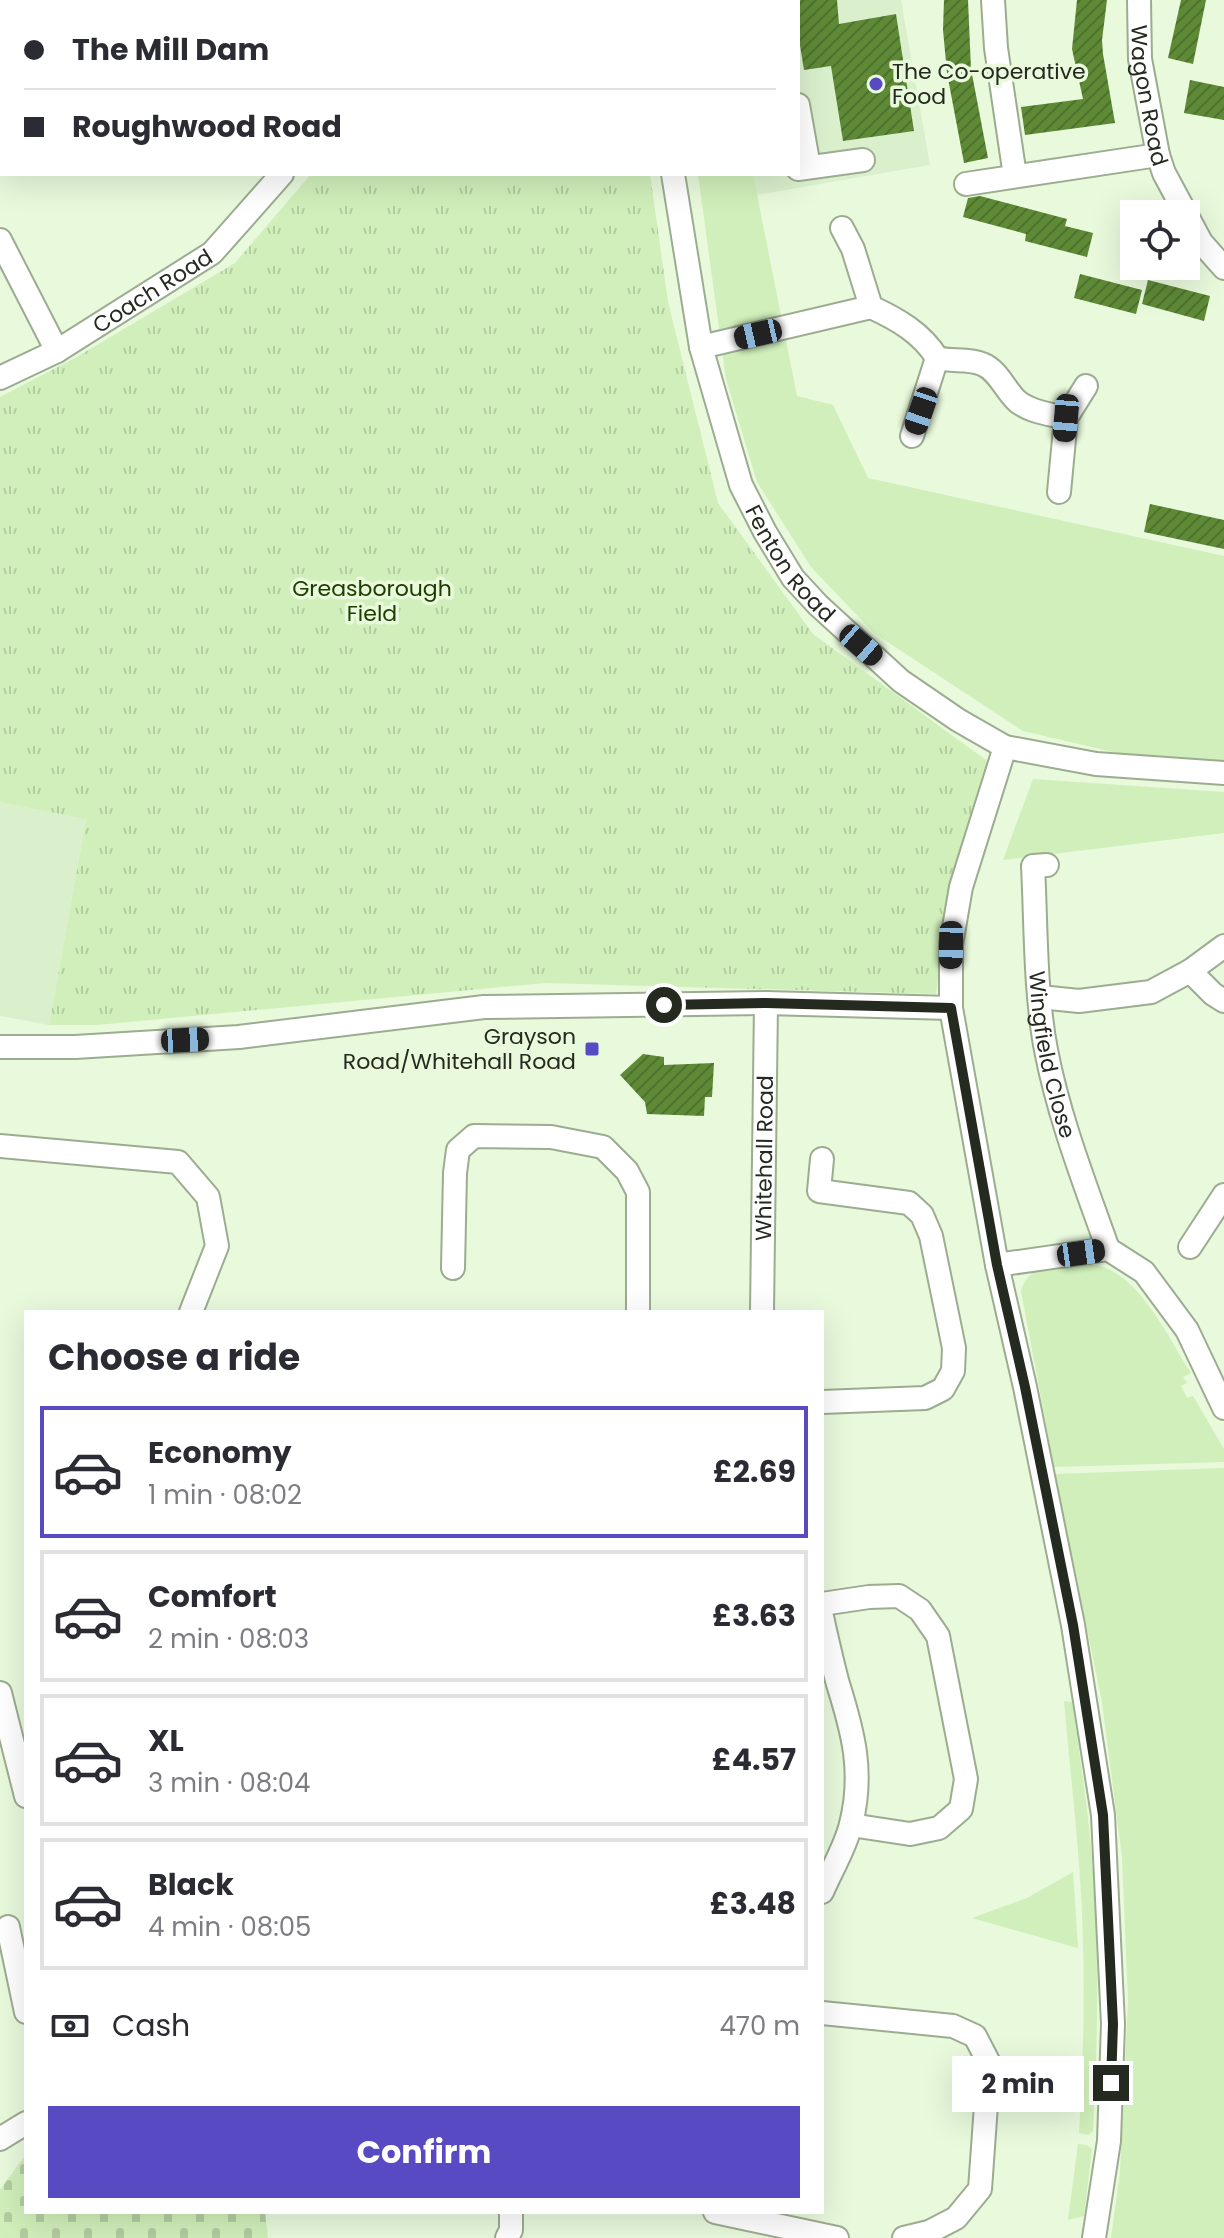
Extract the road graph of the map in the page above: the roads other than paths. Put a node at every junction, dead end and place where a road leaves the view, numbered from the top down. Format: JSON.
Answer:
{"nodes":[{"id":1,"x":993,"y":0,"type":"edge"},
{"id":2,"x":1139,"y":0,"type":"edge"},
{"id":3,"x":800,"y":130,"type":"edge"},
{"id":4,"x":1158,"y":155,"type":"junction"},
{"id":5,"x":863,"y":160,"type":"dead end"},
{"id":6,"x":803,"y":168,"type":"edge"},
{"id":7,"x":280,"y":176,"type":"edge"},
{"id":8,"x":673,"y":176,"type":"edge"},
{"id":9,"x":1015,"y":176,"type":"junction"},
{"id":10,"x":966,"y":184,"type":"dead end"},
{"id":11,"x":842,"y":228,"type":"dead end"},
{"id":12,"x":0,"y":240,"type":"edge"},
{"id":13,"x":1224,"y":268,"type":"edge"},
{"id":14,"x":871,"y":307,"type":"junction"},
{"id":15,"x":701,"y":347,"type":"junction"},
{"id":16,"x":57,"y":351,"type":"junction"},
{"id":17,"x":937,"y":358,"type":"junction"},
{"id":18,"x":0,"y":378,"type":"edge"},
{"id":19,"x":1086,"y":386,"type":"dead end"},
{"id":20,"x":1066,"y":418,"type":"junction"},
{"id":21,"x":912,"y":436,"type":"dead end"},
{"id":22,"x":1059,"y":492,"type":"dead end"},
{"id":23,"x":1005,"y":747,"type":"junction"},
{"id":24,"x":1224,"y":773,"type":"edge"},
{"id":25,"x":1047,"y":865,"type":"dead end"},
{"id":26,"x":1224,"y":946,"type":"edge"},
{"id":27,"x":1190,"y":971,"type":"junction"},
{"id":28,"x":1040,"y":997,"type":"junction"},
{"id":29,"x":1224,"y":1001,"type":"edge"},
{"id":30,"x":766,"y":1003,"type":"junction"},
{"id":31,"x":951,"y":1008,"type":"junction"},
{"id":32,"x":0,"y":1047,"type":"edge"},
{"id":33,"x":0,"y":1146,"type":"edge"},
{"id":34,"x":822,"y":1159,"type":"dead end"},
{"id":35,"x":1224,"y":1195,"type":"edge"},
{"id":36,"x":1190,"y":1247,"type":"dead end"},
{"id":37,"x":1108,"y":1249,"type":"junction"},
{"id":38,"x":997,"y":1265,"type":"junction"},
{"id":39,"x":453,"y":1268,"type":"dead end"},
{"id":40,"x":192,"y":1310,"type":"edge"},
{"id":41,"x":638,"y":1310,"type":"edge"},
{"id":42,"x":762,"y":1310,"type":"edge"},
{"id":43,"x":824,"y":1402,"type":"edge"},
{"id":44,"x":1224,"y":1408,"type":"edge"},
{"id":45,"x":824,"y":1604,"type":"edge"},
{"id":46,"x":824,"y":1634,"type":"edge"},
{"id":47,"x":830,"y":1684,"type":"edge"},
{"id":48,"x":0,"y":1693,"type":"edge"},
{"id":49,"x":24,"y":1788,"type":"edge"},
{"id":50,"x":851,"y":1825,"type":"junction"},
{"id":51,"x":824,"y":1887,"type":"edge"},
{"id":52,"x":11,"y":1926,"type":"edge"},
{"id":53,"x":24,"y":2001,"type":"edge"},
{"id":54,"x":824,"y":2013,"type":"edge"},
{"id":55,"x":24,"y":2124,"type":"edge"},
{"id":56,"x":0,"y":2139,"type":"edge"},
{"id":57,"x":511,"y":2214,"type":"edge"},
{"id":58,"x":724,"y":2214,"type":"edge"},
{"id":59,"x":507,"y":2238,"type":"edge"},
{"id":60,"x":837,"y":2238,"type":"edge"},
{"id":61,"x":904,"y":2238,"type":"edge"},
{"id":62,"x":1094,"y":2238,"type":"edge"}],
"edges":[{"from":1,"to":9,"type":"street"},
{"from":2,"to":4,"type":"street","name":"Wagon Road"},
{"from":3,"to":6,"type":"street"},
{"from":4,"to":9,"type":"street"},
{"from":4,"to":13,"type":"street","name":"Wagon Road"},
{"from":5,"to":6,"type":"street"},
{"from":7,"to":16,"type":"street","name":"Coach Road"},
{"from":8,"to":15,"type":"street","name":"Fenton Road"},
{"from":9,"to":10,"type":"street"},
{"from":11,"to":14,"type":"street"},
{"from":12,"to":16,"type":"street"},
{"from":14,"to":15,"type":"street"},
{"from":14,"to":17,"type":"street"},
{"from":15,"to":23,"type":"street","name":"Fenton Road"},
{"from":16,"to":18,"type":"street","name":"Coach Road"},
{"from":17,"to":20,"type":"street"},
{"from":17,"to":21,"type":"street"},
{"from":19,"to":20,"type":"street"},
{"from":20,"to":22,"type":"street"},
{"from":23,"to":24,"type":"street","name":"Fenton Road"},
{"from":23,"to":31,"type":"street"},
{"from":25,"to":28,"type":"street","name":"Wingfield Close"},
{"from":26,"to":27,"type":"street"},
{"from":27,"to":28,"type":"street"},
{"from":27,"to":29,"type":"street"},
{"from":28,"to":37,"type":"street","name":"Wingfield Close"},
{"from":30,"to":31,"type":"street"},
{"from":30,"to":32,"type":"street"},
{"from":30,"to":42,"type":"street","name":"Whitehall Road"},
{"from":31,"to":38,"type":"street"},
{"from":33,"to":40,"type":"street"},
{"from":34,"to":43,"type":"street"},
{"from":35,"to":36,"type":"street"},
{"from":37,"to":38,"type":"street"},
{"from":37,"to":44,"type":"street"},
{"from":38,"to":62,"type":"street"},
{"from":39,"to":41,"type":"street"},
{"from":45,"to":50,"type":"street"},
{"from":46,"to":47,"type":"street"},
{"from":47,"to":50,"type":"street"},
{"from":48,"to":49,"type":"street"},
{"from":50,"to":51,"type":"street"},
{"from":52,"to":53,"type":"street"},
{"from":54,"to":61,"type":"street"},
{"from":55,"to":56,"type":"street"},
{"from":57,"to":59,"type":"street"},
{"from":58,"to":60,"type":"street"}]}
